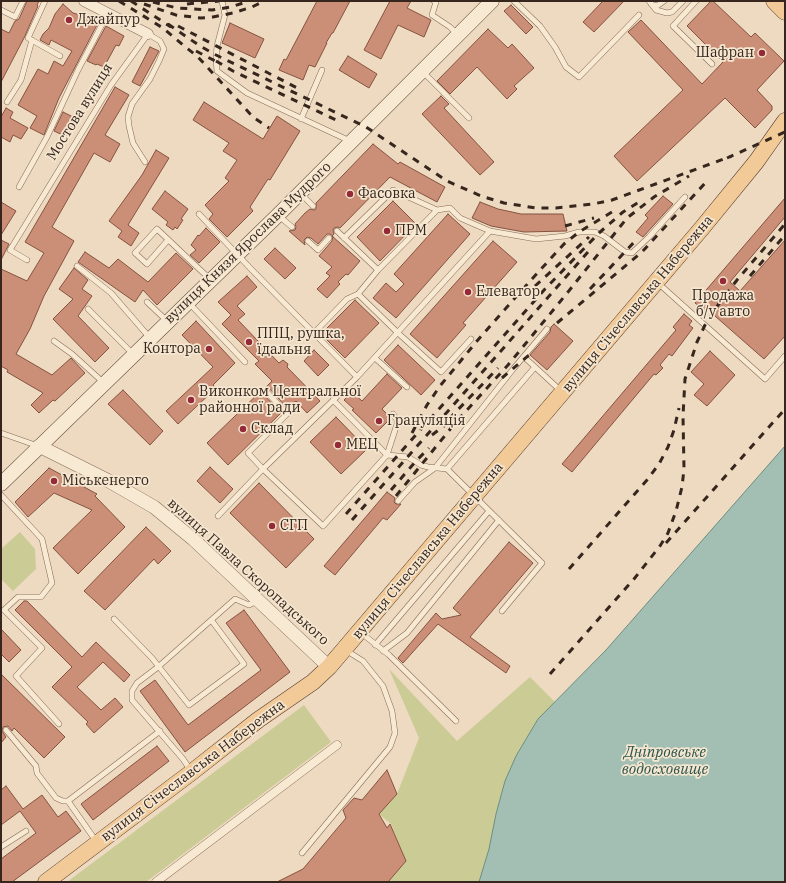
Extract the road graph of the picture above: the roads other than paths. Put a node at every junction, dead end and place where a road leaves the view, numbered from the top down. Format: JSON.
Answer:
{"nodes":[{"id":1,"x":23,"y":1,"type":"edge"},
{"id":2,"x":45,"y":1,"type":"edge"},
{"id":3,"x":84,"y":1,"type":"edge"},
{"id":4,"x":222,"y":1,"type":"edge"},
{"id":5,"x":434,"y":1,"type":"edge"},
{"id":6,"x":492,"y":1,"type":"edge"},
{"id":7,"x":514,"y":1,"type":"edge"},
{"id":8,"x":664,"y":1,"type":"edge"},
{"id":9,"x":683,"y":1,"type":"edge"},
{"id":10,"x":696,"y":1,"type":"edge"},
{"id":11,"x":774,"y":1,"type":"edge"},
{"id":12,"x":650,"y":3,"type":"edge"},
{"id":13,"x":1,"y":10,"type":"edge"},
{"id":14,"x":785,"y":12,"type":"edge"},
{"id":15,"x":108,"y":14,"type":"junction"},
{"id":16,"x":639,"y":15,"type":"dead end"},
{"id":17,"x":148,"y":34,"type":"junction"},
{"id":18,"x":458,"y":35,"type":"junction"},
{"id":19,"x":32,"y":40,"type":"junction"},
{"id":20,"x":60,"y":56,"type":"dead end"},
{"id":21,"x":712,"y":64,"type":"dead end"},
{"id":22,"x":322,"y":70,"type":"dead end"},
{"id":23,"x":423,"y":72,"type":"junction"},
{"id":24,"x":7,"y":102,"type":"dead end"},
{"id":25,"x":302,"y":118,"type":"junction"},
{"id":26,"x":469,"y":118,"type":"dead end"},
{"id":27,"x":785,"y":121,"type":"edge"},
{"id":28,"x":785,"y":140,"type":"edge"},
{"id":29,"x":351,"y":142,"type":"junction"},
{"id":30,"x":145,"y":162,"type":"dead end"},
{"id":31,"x":756,"y":162,"type":"junction"},
{"id":32,"x":19,"y":187,"type":"dead end"},
{"id":33,"x":300,"y":192,"type":"junction"},
{"id":34,"x":685,"y":197,"type":"dead end"},
{"id":35,"x":313,"y":206,"type":"dead end"},
{"id":36,"x":437,"y":210,"type":"junction"},
{"id":37,"x":199,"y":214,"type":"dead end"},
{"id":38,"x":278,"y":215,"type":"junction"},
{"id":39,"x":292,"y":227,"type":"dead end"},
{"id":40,"x":337,"y":231,"type":"dead end"},
{"id":41,"x":490,"y":231,"type":"junction"},
{"id":42,"x":329,"y":238,"type":"dead end"},
{"id":43,"x":344,"y":238,"type":"junction"},
{"id":44,"x":168,"y":240,"type":"junction"},
{"id":45,"x":308,"y":241,"type":"dead end"},
{"id":46,"x":237,"y":254,"type":"junction"},
{"id":47,"x":27,"y":260,"type":"dead end"},
{"id":48,"x":77,"y":266,"type":"dead end"},
{"id":49,"x":378,"y":270,"type":"junction"},
{"id":50,"x":211,"y":280,"type":"junction"},
{"id":51,"x":657,"y":282,"type":"junction"},
{"id":52,"x":358,"y":294,"type":"junction"},
{"id":53,"x":147,"y":302,"type":"dead end"},
{"id":54,"x":188,"y":302,"type":"junction"},
{"id":55,"x":88,"y":309,"type":"dead end"},
{"id":56,"x":168,"y":322,"type":"junction"},
{"id":57,"x":547,"y":329,"type":"dead end"},
{"id":58,"x":314,"y":333,"type":"junction"},
{"id":59,"x":398,"y":333,"type":"junction"},
{"id":60,"x":151,"y":338,"type":"junction"},
{"id":61,"x":471,"y":339,"type":"dead end"},
{"id":62,"x":54,"y":341,"type":"dead end"},
{"id":63,"x":134,"y":354,"type":"junction"},
{"id":64,"x":785,"y":356,"type":"edge"},
{"id":65,"x":524,"y":357,"type":"junction"},
{"id":66,"x":375,"y":358,"type":"junction"},
{"id":67,"x":245,"y":362,"type":"dead end"},
{"id":68,"x":535,"y":367,"type":"junction"},
{"id":69,"x":358,"y":377,"type":"junction"},
{"id":70,"x":104,"y":383,"type":"junction"},
{"id":71,"x":407,"y":387,"type":"dead end"},
{"id":72,"x":266,"y":392,"type":"dead end"},
{"id":73,"x":563,"y":393,"type":"junction"},
{"id":74,"x":333,"y":400,"type":"junction"},
{"id":75,"x":393,"y":414,"type":"dead end"},
{"id":76,"x":1,"y":433,"type":"edge"},
{"id":77,"x":39,"y":446,"type":"junction"},
{"id":78,"x":387,"y":455,"type":"junction"},
{"id":79,"x":434,"y":468,"type":"junction"},
{"id":80,"x":263,"y":469,"type":"junction"},
{"id":81,"x":447,"y":469,"type":"junction"},
{"id":82,"x":3,"y":479,"type":"edge"},
{"id":83,"x":1,"y":495,"type":"edge"},
{"id":84,"x":475,"y":496,"type":"junction"},
{"id":85,"x":398,"y":501,"type":"dead end"},
{"id":86,"x":489,"y":512,"type":"junction"},
{"id":87,"x":218,"y":516,"type":"dead end"},
{"id":88,"x":500,"y":520,"type":"junction"},
{"id":89,"x":258,"y":601,"type":"junction"},
{"id":90,"x":502,"y":611,"type":"dead end"},
{"id":91,"x":114,"y":619,"type":"dead end"},
{"id":92,"x":212,"y":621,"type":"junction"},
{"id":93,"x":360,"y":632,"type":"junction"},
{"id":94,"x":375,"y":645,"type":"junction"},
{"id":95,"x":344,"y":649,"type":"junction"},
{"id":96,"x":383,"y":651,"type":"junction"},
{"id":97,"x":158,"y":667,"type":"junction"},
{"id":98,"x":329,"y":667,"type":"junction"},
{"id":99,"x":456,"y":721,"type":"dead end"},
{"id":100,"x":59,"y":724,"type":"dead end"},
{"id":101,"x":6,"y":730,"type":"dead end"},
{"id":102,"x":160,"y":731,"type":"junction"},
{"id":103,"x":337,"y":745,"type":"dead end"},
{"id":104,"x":192,"y":772,"type":"junction"},
{"id":105,"x":68,"y":800,"type":"junction"},
{"id":106,"x":26,"y":831,"type":"dead end"},
{"id":107,"x":97,"y":844,"type":"junction"},
{"id":108,"x":1,"y":847,"type":"edge"},
{"id":109,"x":302,"y":854,"type":"dead end"},
{"id":110,"x":46,"y":882,"type":"edge"},
{"id":111,"x":156,"y":882,"type":"edge"}],
"edges":[{"from":1,"to":13,"type":"lane"},
{"from":2,"to":19,"type":"lane"},
{"from":3,"to":15,"type":"street"},
{"from":4,"to":25,"type":"lane"},
{"from":5,"to":18,"type":"lane"},
{"from":6,"to":18,"type":"main road","name":"вулиця Князя Ярослава Мудрого"},
{"from":7,"to":16,"type":"lane"},
{"from":8,"to":12,"type":"lane"},
{"from":9,"to":12,"type":"lane"},
{"from":10,"to":21,"type":"lane"},
{"from":11,"to":14,"type":"main road"},
{"from":15,"to":17,"type":"street"},
{"from":15,"to":32,"type":"lane"},
{"from":17,"to":30,"type":"lane"},
{"from":17,"to":47,"type":"lane","name":"Мостова вулиця"},
{"from":18,"to":23,"type":"main road","name":"вулиця Князя Ярослава Мудрого"},
{"from":19,"to":20,"type":"lane"},
{"from":19,"to":24,"type":"lane"},
{"from":22,"to":25,"type":"lane"},
{"from":23,"to":26,"type":"lane"},
{"from":23,"to":29,"type":"main road","name":"вулиця Князя Ярослава Мудрого"},
{"from":25,"to":29,"type":"lane"},
{"from":27,"to":31,"type":"main road","name":"вулиця Січеславська Набережна"},
{"from":28,"to":31,"type":"main road","name":"вулиця Січеславська Набережна"},
{"from":29,"to":33,"type":"main road","name":"вулиця Князя Ярослава Мудрого"},
{"from":31,"to":51,"type":"main road","name":"вулиця Січеславська Набережна"},
{"from":33,"to":35,"type":"lane"},
{"from":33,"to":38,"type":"main road","name":"вулиця Князя Ярослава Мудрого"},
{"from":34,"to":41,"type":"lane"},
{"from":36,"to":41,"type":"lane"},
{"from":36,"to":43,"type":"lane"},
{"from":36,"to":49,"type":"lane"},
{"from":37,"to":46,"type":"lane"},
{"from":38,"to":39,"type":"lane"},
{"from":38,"to":46,"type":"main road","name":"вулиця Князя Ярослава Мудрого"},
{"from":40,"to":43,"type":"lane"},
{"from":41,"to":59,"type":"lane"},
{"from":42,"to":45,"type":"lane"},
{"from":43,"to":49,"type":"lane"},
{"from":44,"to":44,"type":"lane"},
{"from":44,"to":50,"type":"lane"},
{"from":46,"to":50,"type":"main road","name":"вулиця Князя Ярослава Мудрого"},
{"from":46,"to":58,"type":"lane"},
{"from":48,"to":60,"type":"lane"},
{"from":49,"to":52,"type":"lane"},
{"from":50,"to":54,"type":"main road","name":"вулиця Князя Ярослава Мудрого"},
{"from":51,"to":64,"type":"lane"},
{"from":51,"to":73,"type":"main road","name":"вулиця Січеславська Набережна"},
{"from":52,"to":58,"type":"lane"},
{"from":52,"to":59,"type":"lane"},
{"from":53,"to":56,"type":"lane"},
{"from":54,"to":56,"type":"main road","name":"вулиця Князя Ярослава Мудрого"},
{"from":54,"to":67,"type":"lane"},
{"from":55,"to":63,"type":"lane"},
{"from":56,"to":60,"type":"main road","name":"вулиця Князя Ярослава Мудрого"},
{"from":57,"to":65,"type":"lane"},
{"from":58,"to":69,"type":"lane"},
{"from":59,"to":61,"type":"lane"},
{"from":59,"to":66,"type":"lane"},
{"from":60,"to":63,"type":"main road","name":"вулиця Князя Ярослава Мудрого"},
{"from":62,"to":70,"type":"lane"},
{"from":63,"to":70,"type":"main road","name":"вулиця Князя Ярослава Мудрого"},
{"from":65,"to":68,"type":"lane"},
{"from":65,"to":79,"type":"lane"},
{"from":66,"to":69,"type":"lane"},
{"from":66,"to":71,"type":"lane"},
{"from":68,"to":73,"type":"lane"},
{"from":68,"to":81,"type":"lane"},
{"from":69,"to":74,"type":"lane"},
{"from":70,"to":77,"type":"main road","name":"вулиця Князя Ярослава Мудрого"},
{"from":72,"to":80,"type":"lane"},
{"from":73,"to":84,"type":"main road","name":"вулиця Січеславська Набережна"},
{"from":74,"to":78,"type":"lane"},
{"from":74,"to":80,"type":"lane"},
{"from":75,"to":78,"type":"lane"},
{"from":76,"to":77,"type":"lane"},
{"from":77,"to":82,"type":"main road","name":"вулиця Князя Ярослава Мудрого"},
{"from":77,"to":89,"type":"street","name":"вулиця Павла Скоропадського"},
{"from":78,"to":79,"type":"lane"},
{"from":78,"to":80,"type":"lane"},
{"from":79,"to":81,"type":"lane"},
{"from":79,"to":85,"type":"lane"},
{"from":80,"to":87,"type":"lane"},
{"from":81,"to":84,"type":"lane"},
{"from":83,"to":100,"type":"lane"},
{"from":84,"to":86,"type":"lane"},
{"from":84,"to":93,"type":"main road","name":"вулиця Січеславська Набережна"},
{"from":86,"to":88,"type":"lane"},
{"from":86,"to":94,"type":"lane"},
{"from":88,"to":90,"type":"lane"},
{"from":88,"to":96,"type":"lane"},
{"from":89,"to":92,"type":"lane"},
{"from":89,"to":98,"type":"street","name":"вулиця Павла Скоропадського"},
{"from":91,"to":97,"type":"lane"},
{"from":92,"to":97,"type":"lane"},
{"from":92,"to":97,"type":"lane"},
{"from":93,"to":94,"type":"lane"},
{"from":93,"to":95,"type":"main road","name":"вулиця Січеславська Набережна"},
{"from":94,"to":96,"type":"lane"},
{"from":95,"to":98,"type":"main road","name":"вулиця Січеславська Набережна"},
{"from":95,"to":109,"type":"lane"},
{"from":96,"to":99,"type":"lane"},
{"from":97,"to":102,"type":"lane"},
{"from":98,"to":104,"type":"main road","name":"вулиця Січеславська Набережна"},
{"from":101,"to":105,"type":"lane"},
{"from":102,"to":104,"type":"lane"},
{"from":102,"to":105,"type":"lane"},
{"from":103,"to":111,"type":"street"},
{"from":104,"to":107,"type":"main road","name":"вулиця Січеславська Набережна"},
{"from":105,"to":107,"type":"lane"},
{"from":106,"to":108,"type":"lane"},
{"from":107,"to":110,"type":"main road","name":"вулиця Січеславська Набережна"}]}
